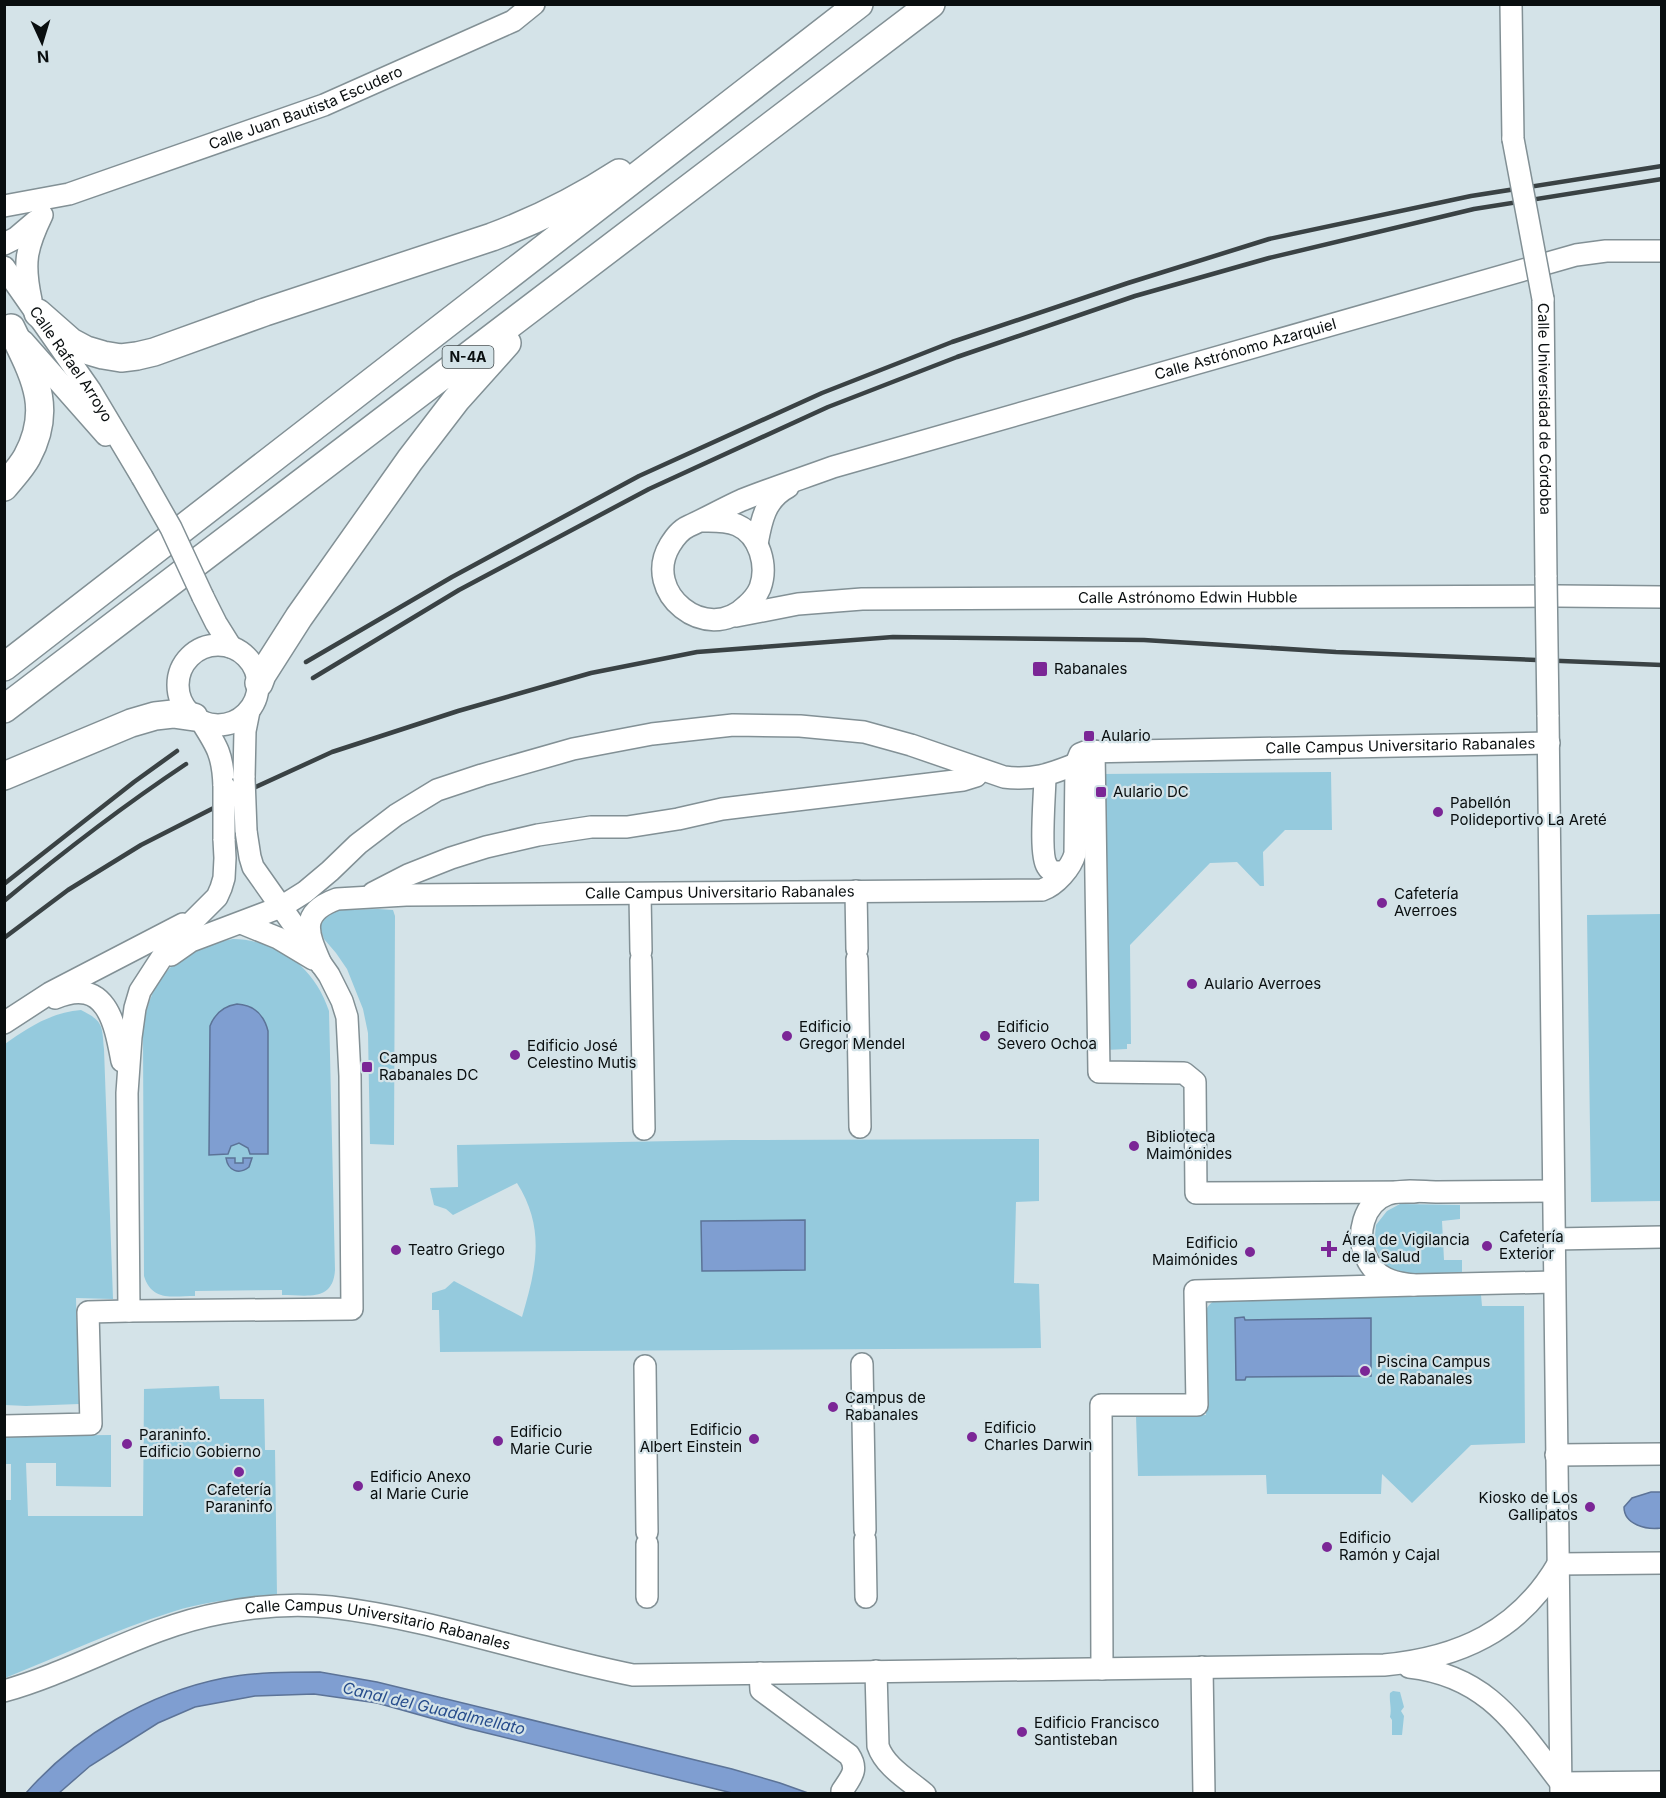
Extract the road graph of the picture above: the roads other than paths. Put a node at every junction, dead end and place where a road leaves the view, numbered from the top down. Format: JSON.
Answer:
{"nodes":[{"id":1,"x":534,"y":4,"type":"edge"},
{"id":2,"x":859,"y":4,"type":"edge"},
{"id":3,"x":931,"y":4,"type":"edge"},
{"id":4,"x":1512,"y":4,"type":"edge"},
{"id":5,"x":772,"y":71,"type":"junction"},
{"id":6,"x":69,"y":194,"type":"junction"},
{"id":7,"x":4,"y":206,"type":"edge"},
{"id":8,"x":42,"y":215,"type":"junction"},
{"id":9,"x":638,"y":228,"type":"junction"},
{"id":10,"x":4,"y":244,"type":"edge"},
{"id":11,"x":1662,"y":251,"type":"edge"},
{"id":12,"x":4,"y":267,"type":"edge"},
{"id":13,"x":35,"y":310,"type":"junction"},
{"id":14,"x":8,"y":324,"type":"edge"},
{"id":15,"x":833,"y":467,"type":"junction"},
{"id":16,"x":138,"y":472,"type":"junction"},
{"id":17,"x":4,"y":487,"type":"edge"},
{"id":18,"x":701,"y":521,"type":"junction"},
{"id":19,"x":757,"y":544,"type":"junction"},
{"id":20,"x":1662,"y":597,"type":"edge"},
{"id":21,"x":206,"y":603,"type":"junction"},
{"id":22,"x":716,"y":620,"type":"junction"},
{"id":23,"x":206,"y":646,"type":"junction"},
{"id":24,"x":231,"y":646,"type":"junction"},
{"id":25,"x":4,"y":667,"type":"edge"},
{"id":26,"x":259,"y":683,"type":"junction"},
{"id":27,"x":4,"y":709,"type":"edge"},
{"id":28,"x":249,"y":711,"type":"junction"},
{"id":29,"x":197,"y":719,"type":"junction"},
{"id":30,"x":1549,"y":743,"type":"junction"},
{"id":31,"x":1094,"y":751,"type":"junction"},
{"id":32,"x":1077,"y":764,"type":"junction"},
{"id":33,"x":976,"y":768,"type":"junction"},
{"id":34,"x":4,"y":776,"type":"edge"},
{"id":35,"x":1045,"y":776,"type":"junction"},
{"id":36,"x":330,"y":871,"type":"junction"},
{"id":37,"x":1064,"y":872,"type":"junction"},
{"id":38,"x":856,"y":891,"type":"junction"},
{"id":39,"x":640,"y":894,"type":"junction"},
{"id":40,"x":360,"y":897,"type":"junction"},
{"id":41,"x":281,"y":907,"type":"junction"},
{"id":42,"x":197,"y":917,"type":"junction"},
{"id":43,"x":241,"y":923,"type":"junction"},
{"id":44,"x":321,"y":964,"type":"junction"},
{"id":45,"x":154,"y":967,"type":"junction"},
{"id":46,"x":13,"y":1017,"type":"edge"},
{"id":47,"x":127,"y":1093,"type":"junction"},
{"id":48,"x":860,"y":1127,"type":"dead end"},
{"id":49,"x":644,"y":1130,"type":"dead end"},
{"id":50,"x":1553,"y":1191,"type":"junction"},
{"id":51,"x":1414,"y":1192,"type":"junction"},
{"id":52,"x":1662,"y":1237,"type":"edge"},
{"id":53,"x":1554,"y":1239,"type":"junction"},
{"id":54,"x":1554,"y":1282,"type":"junction"},
{"id":55,"x":1414,"y":1285,"type":"junction"},
{"id":56,"x":129,"y":1311,"type":"junction"},
{"id":57,"x":862,"y":1364,"type":"dead end"},
{"id":58,"x":645,"y":1366,"type":"dead end"},
{"id":59,"x":4,"y":1426,"type":"edge"},
{"id":60,"x":1662,"y":1454,"type":"edge"},
{"id":61,"x":1556,"y":1455,"type":"junction"},
{"id":62,"x":1662,"y":1563,"type":"edge"},
{"id":63,"x":1558,"y":1564,"type":"junction"},
{"id":64,"x":647,"y":1597,"type":"dead end"},
{"id":65,"x":866,"y":1597,"type":"dead end"},
{"id":66,"x":1384,"y":1665,"type":"junction"},
{"id":67,"x":1202,"y":1667,"type":"junction"},
{"id":68,"x":1102,"y":1668,"type":"junction"},
{"id":69,"x":876,"y":1671,"type":"junction"},
{"id":70,"x":760,"y":1673,"type":"junction"},
{"id":71,"x":4,"y":1691,"type":"edge"},
{"id":72,"x":1662,"y":1782,"type":"edge"},
{"id":73,"x":1561,"y":1788,"type":"edge"},
{"id":74,"x":842,"y":1791,"type":"dead end"},
{"id":75,"x":925,"y":1794,"type":"edge"},
{"id":76,"x":1204,"y":1794,"type":"edge"}],
"edges":[{"from":1,"to":6,"type":"street","name":"Calle Juan Bautista Escudero"},
{"from":2,"to":5,"type":"main road","number":"N-4A"},
{"from":3,"to":9,"type":"main road","number":"N-4A"},
{"from":4,"to":30,"type":"street","name":"Calle Universidad de Córdoba","bridge":true},
{"from":5,"to":13,"type":"main road"},
{"from":5,"to":25,"type":"main road","number":"N-4A"},
{"from":6,"to":7,"type":"street","name":"Calle Juan Bautista Escudero"},
{"from":6,"to":8,"type":"street","name":"Calle Juan Bautista Escudero"},
{"from":8,"to":10,"type":"street","name":"Calle Juan Bautista Escudero"},
{"from":8,"to":13,"type":"street"},
{"from":9,"to":26,"type":"main road"},
{"from":9,"to":27,"type":"main road","number":"N-4A"},
{"from":11,"to":15,"type":"street","name":"Calle Astrónomo Azarquiel"},
{"from":12,"to":13,"type":"street","name":"Calle Rafael Arroyo"},
{"from":13,"to":16,"type":"street","name":"Calle Rafael Arroyo"},
{"from":14,"to":16,"type":"street","name":"Calle Rafael Arroyo"},
{"from":14,"to":17,"type":"main road"},
{"from":15,"to":18,"type":"street"},
{"from":15,"to":19,"type":"street"},
{"from":16,"to":21,"type":"street","name":"Calle Rafael Arroyo","bridge":true},
{"from":18,"to":19,"type":"street"},
{"from":18,"to":22,"type":"street"},
{"from":19,"to":22,"type":"street"},
{"from":20,"to":22,"type":"street","name":"Calle Astrónomo Edwin Hubble"},
{"from":21,"to":23,"type":"street","name":"Calle Rafael Arroyo"},
{"from":21,"to":24,"type":"street","name":"Calle Rafael Arroyo"},
{"from":23,"to":24,"type":"street"},
{"from":23,"to":29,"type":"street"},
{"from":24,"to":26,"type":"street"},
{"from":26,"to":28,"type":"street"},
{"from":28,"to":29,"type":"street"},
{"from":28,"to":41,"type":"street","name":"Calle Campus Universitario Rabanales","bridge":true},
{"from":29,"to":34,"type":"main road"},
{"from":29,"to":42,"type":"street","bridge":true},
{"from":30,"to":31,"type":"street","name":"Calle Campus Universitario Rabanales"},
{"from":30,"to":50,"type":"street","name":"Calle Campus Universitario Rabanales"},
{"from":31,"to":32,"type":"street"},
{"from":31,"to":51,"type":"street"},
{"from":32,"to":35,"type":"street"},
{"from":32,"to":37,"type":"street","name":"Calle Campus Universitario Rabanales"},
{"from":33,"to":35,"type":"street"},
{"from":33,"to":36,"type":"street"},
{"from":33,"to":40,"type":"street","name":"Calle Campus Universitario Rabanales"},
{"from":35,"to":37,"type":"street"},
{"from":36,"to":40,"type":"street"},
{"from":36,"to":41,"type":"street"},
{"from":37,"to":38,"type":"street","name":"Calle Campus Universitario Rabanales"},
{"from":38,"to":39,"type":"street","name":"Calle Campus Universitario Rabanales"},
{"from":38,"to":48,"type":"street"},
{"from":39,"to":40,"type":"street","name":"Calle Campus Universitario Rabanales"},
{"from":39,"to":49,"type":"street"},
{"from":40,"to":44,"type":"street","name":"Calle Campus Universitario Rabanales"},
{"from":41,"to":43,"type":"street"},
{"from":41,"to":44,"type":"street","name":"Calle Campus Universitario Rabanales"},
{"from":42,"to":45,"type":"street"},
{"from":42,"to":46,"type":"street"},
{"from":43,"to":44,"type":"street","name":"Calle Campus Universitario Rabanales"},
{"from":43,"to":45,"type":"street"},
{"from":44,"to":56,"type":"street","name":"Calle Campus Universitario Rabanales"},
{"from":45,"to":47,"type":"street"},
{"from":46,"to":47,"type":"street"},
{"from":47,"to":56,"type":"street"},
{"from":50,"to":51,"type":"street"},
{"from":50,"to":53,"type":"street","name":"Calle Campus Universitario Rabanales"},
{"from":51,"to":55,"type":"street"},
{"from":52,"to":53,"type":"street"},
{"from":53,"to":54,"type":"street","name":"Calle Campus Universitario Rabanales"},
{"from":54,"to":55,"type":"street"},
{"from":54,"to":61,"type":"street","name":"Calle Campus Universitario Rabanales"},
{"from":55,"to":68,"type":"street"},
{"from":56,"to":59,"type":"street","name":"Calle Campus Universitario Rabanales"},
{"from":57,"to":65,"type":"street"},
{"from":58,"to":64,"type":"street"},
{"from":60,"to":61,"type":"street"},
{"from":61,"to":63,"type":"street","name":"Calle Campus Universitario Rabanales"},
{"from":62,"to":63,"type":"street"},
{"from":63,"to":66,"type":"street","name":"Calle Campus Universitario Rabanales"},
{"from":63,"to":73,"type":"street","name":"Calle Campus Universitario Rabanales"},
{"from":66,"to":67,"type":"street","name":"Calle Campus Universitario Rabanales"},
{"from":66,"to":73,"type":"street","name":"Calle Campus Universitario Rabanales"},
{"from":67,"to":68,"type":"street","name":"Calle Campus Universitario Rabanales"},
{"from":67,"to":76,"type":"street"},
{"from":68,"to":69,"type":"street","name":"Calle Campus Universitario Rabanales"},
{"from":69,"to":70,"type":"street","name":"Calle Campus Universitario Rabanales"},
{"from":69,"to":75,"type":"street"},
{"from":70,"to":71,"type":"street","name":"Calle Campus Universitario Rabanales"},
{"from":70,"to":74,"type":"street"},
{"from":72,"to":73,"type":"street"}]}
